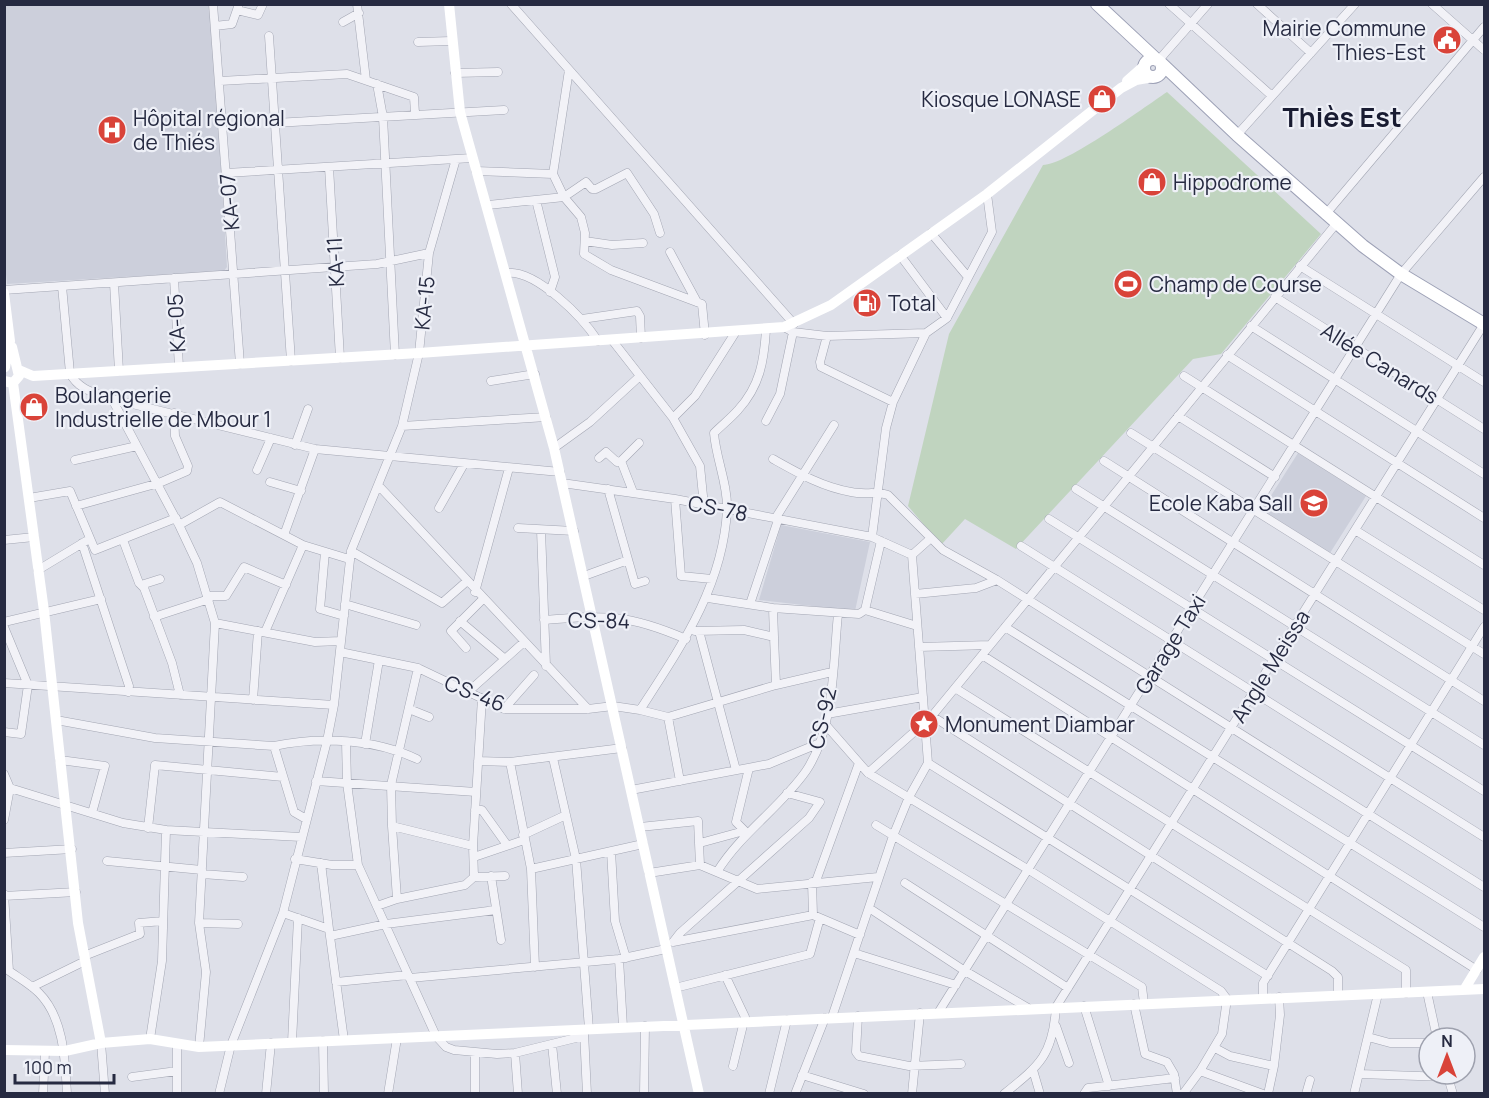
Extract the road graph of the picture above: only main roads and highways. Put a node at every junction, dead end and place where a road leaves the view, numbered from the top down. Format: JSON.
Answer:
{"nodes":[{"id":1,"x":1097,"y":4,"type":"edge"},
{"id":2,"x":1153,"y":62,"type":"junction"},
{"id":3,"x":1181,"y":84,"type":"junction"},
{"id":4,"x":1484,"y":324,"type":"edge"}],
"edges":[{"from":1,"to":2,"type":"main road"},
{"from":2,"to":3,"type":"main road"},
{"from":2,"to":3,"type":"main road"},
{"from":3,"to":4,"type":"main road"}]}
